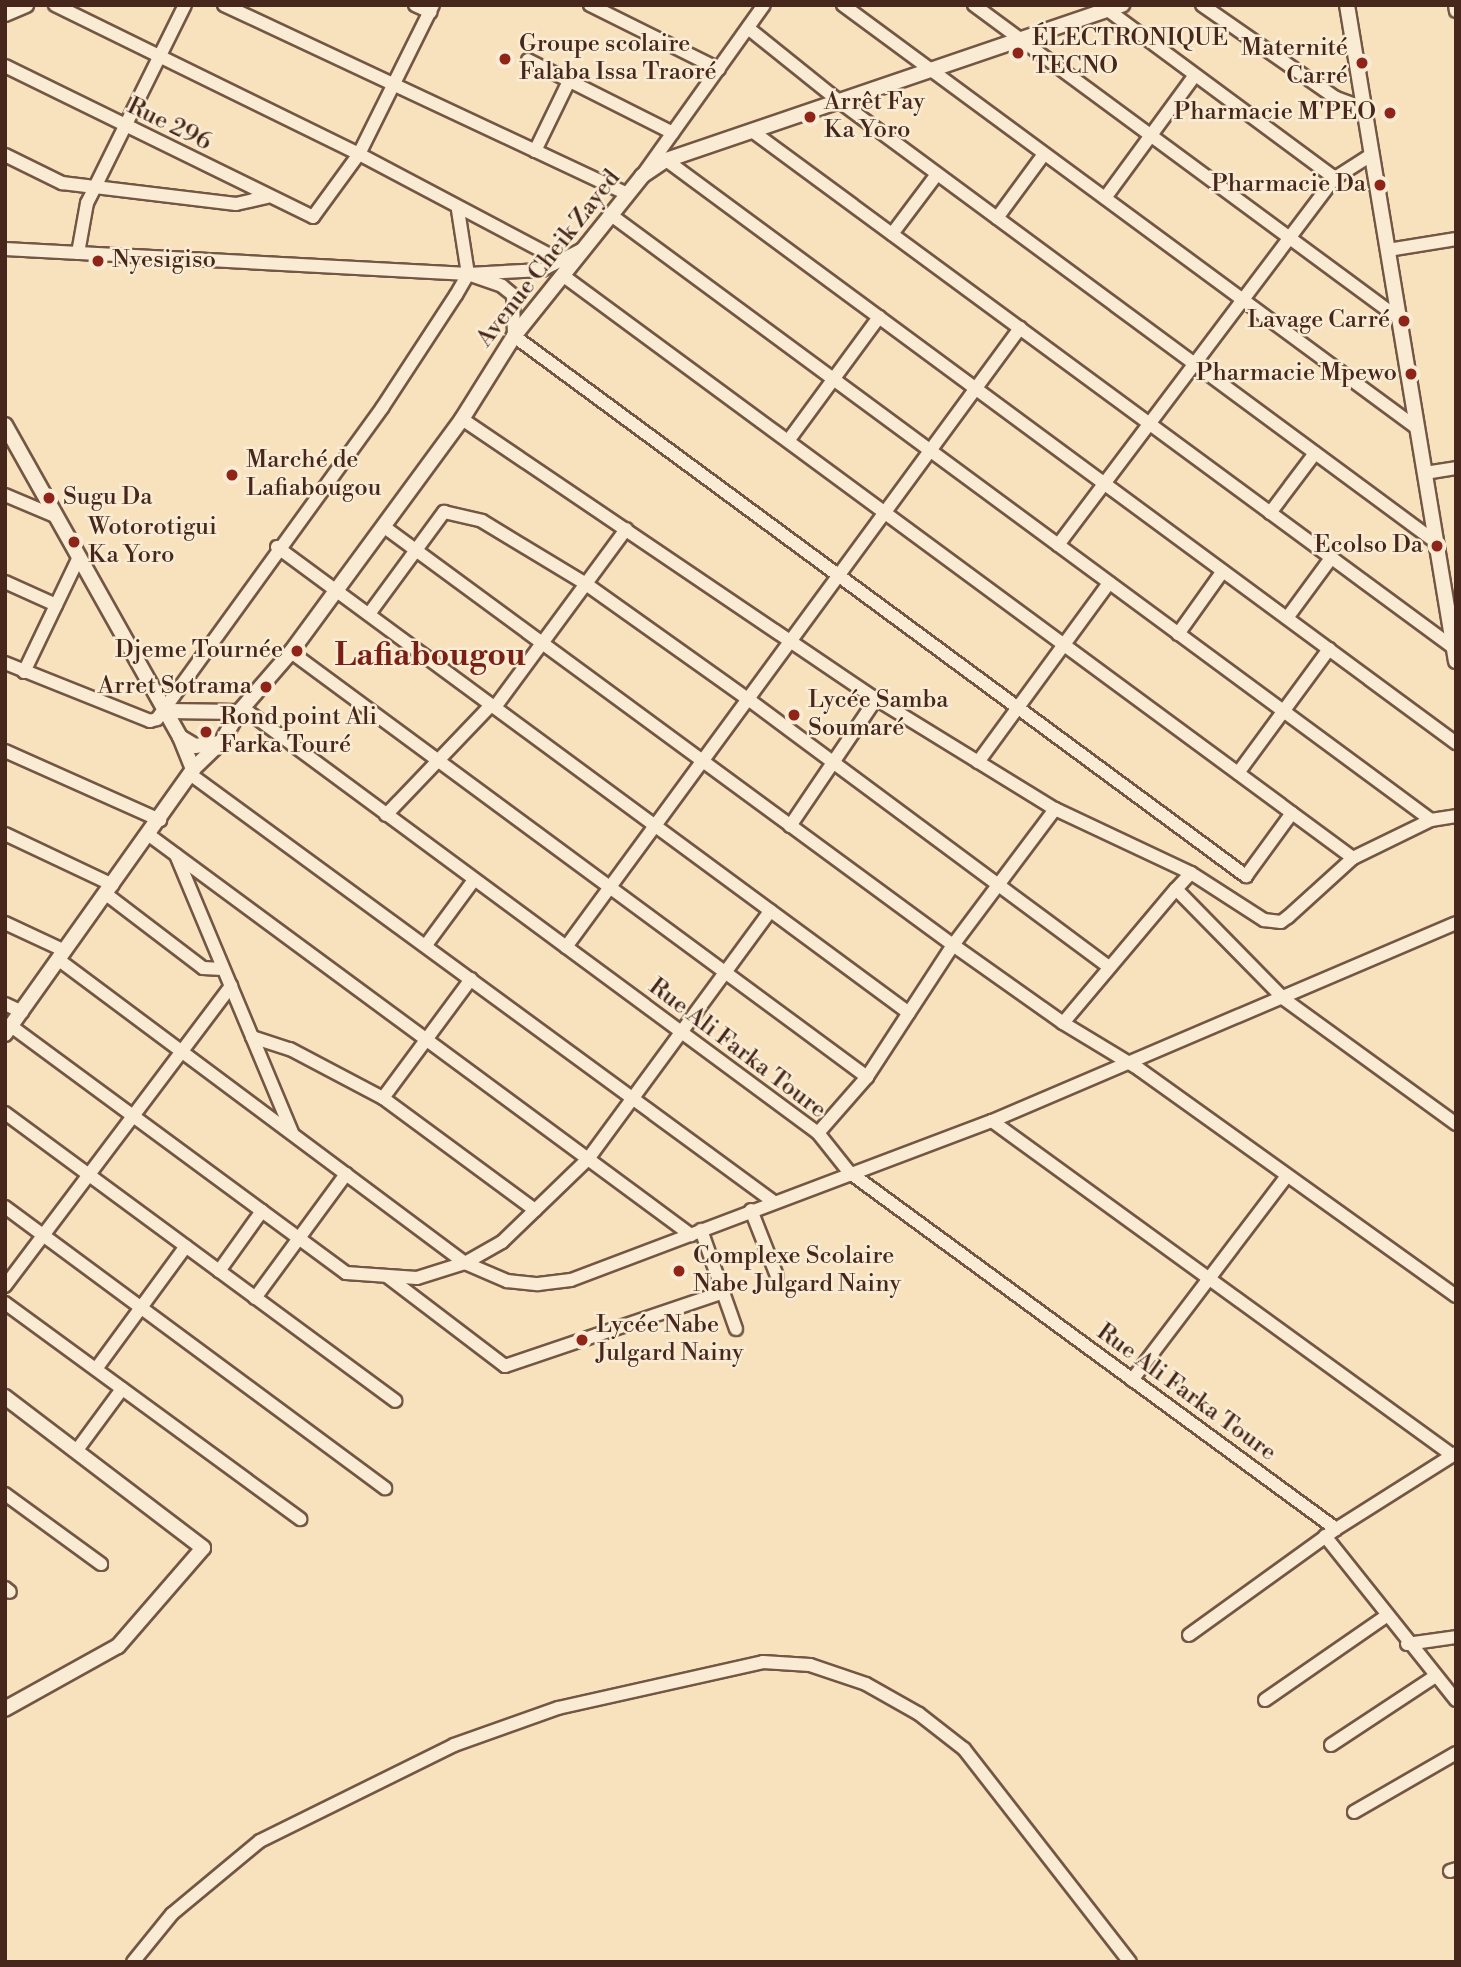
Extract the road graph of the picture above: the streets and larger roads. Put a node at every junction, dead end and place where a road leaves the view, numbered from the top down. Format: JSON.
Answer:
{"nodes":[{"id":1,"x":26,"y":5,"type":"edge"},
{"id":2,"x":55,"y":5,"type":"edge"},
{"id":3,"x":186,"y":5,"type":"edge"},
{"id":4,"x":223,"y":5,"type":"edge"},
{"id":5,"x":415,"y":5,"type":"edge"},
{"id":6,"x":590,"y":5,"type":"edge"},
{"id":7,"x":843,"y":5,"type":"edge"},
{"id":8,"x":974,"y":5,"type":"edge"},
{"id":9,"x":1202,"y":5,"type":"edge"},
{"id":10,"x":1348,"y":5,"type":"edge"},
{"id":11,"x":1455,"y":5,"type":"edge"},
{"id":12,"x":761,"y":6,"type":"edge"},
{"id":13,"x":1110,"y":7,"type":"edge"},
{"id":14,"x":431,"y":9,"type":"edge"},
{"id":15,"x":1456,"y":11,"type":"edge"},
{"id":16,"x":5,"y":14,"type":"edge"},
{"id":17,"x":748,"y":28,"type":"junction"},
{"id":18,"x":1022,"y":41,"type":"junction"},
{"id":19,"x":159,"y":58,"type":"junction"},
{"id":20,"x":528,"y":60,"type":"dead end"},
{"id":21,"x":5,"y":66,"type":"edge"},
{"id":22,"x":719,"y":69,"type":"junction"},
{"id":23,"x":934,"y":73,"type":"junction"},
{"id":24,"x":1195,"y":75,"type":"junction"},
{"id":25,"x":569,"y":81,"type":"junction"},
{"id":26,"x":394,"y":85,"type":"junction"},
{"id":27,"x":840,"y":102,"type":"junction"},
{"id":28,"x":1364,"y":108,"type":"junction"},
{"id":29,"x":126,"y":127,"type":"junction"},
{"id":30,"x":752,"y":131,"type":"junction"},
{"id":31,"x":673,"y":133,"type":"junction"},
{"id":32,"x":1151,"y":136,"type":"junction"},
{"id":33,"x":535,"y":151,"type":"junction"},
{"id":34,"x":359,"y":154,"type":"junction"},
{"id":35,"x":1044,"y":154,"type":"junction"},
{"id":36,"x":5,"y":155,"type":"edge"},
{"id":37,"x":1371,"y":155,"type":"junction"},
{"id":38,"x":666,"y":160,"type":"junction"},
{"id":39,"x":937,"y":174,"type":"junction"},
{"id":40,"x":642,"y":176,"type":"junction"},
{"id":41,"x":1335,"y":178,"type":"junction"},
{"id":42,"x":96,"y":187,"type":"junction"},
{"id":43,"x":628,"y":194,"type":"junction"},
{"id":44,"x":268,"y":197,"type":"junction"},
{"id":45,"x":1105,"y":198,"type":"junction"},
{"id":46,"x":457,"y":210,"type":"junction"},
{"id":47,"x":611,"y":215,"type":"junction"},
{"id":48,"x":997,"y":218,"type":"junction"},
{"id":49,"x":892,"y":234,"type":"junction"},
{"id":50,"x":1290,"y":238,"type":"junction"},
{"id":51,"x":1456,"y":239,"type":"edge"},
{"id":52,"x":585,"y":248,"type":"junction"},
{"id":53,"x":5,"y":249,"type":"edge"},
{"id":54,"x":1388,"y":250,"type":"junction"},
{"id":55,"x":78,"y":253,"type":"junction"},
{"id":56,"x":559,"y":260,"type":"junction"},
{"id":57,"x":468,"y":274,"type":"junction"},
{"id":58,"x":565,"y":277,"type":"junction"},
{"id":59,"x":1243,"y":300,"type":"junction"},
{"id":60,"x":879,"y":317,"type":"junction"},
{"id":61,"x":1401,"y":320,"type":"junction"},
{"id":62,"x":1020,"y":328,"type":"junction"},
{"id":63,"x":514,"y":336,"type":"junction"},
{"id":64,"x":1195,"y":364,"type":"junction"},
{"id":65,"x":833,"y":380,"type":"junction"},
{"id":66,"x":975,"y":388,"type":"junction"},
{"id":67,"x":462,"y":419,"type":"junction"},
{"id":68,"x":1150,"y":424,"type":"junction"},
{"id":69,"x":5,"y":425,"type":"edge"},
{"id":70,"x":1418,"y":429,"type":"junction"},
{"id":71,"x":788,"y":441,"type":"junction"},
{"id":72,"x":930,"y":451,"type":"junction"},
{"id":73,"x":1315,"y":453,"type":"junction"},
{"id":74,"x":1456,"y":468,"type":"edge"},
{"id":75,"x":1425,"y":473,"type":"junction"},
{"id":76,"x":1104,"y":484,"type":"junction"},
{"id":77,"x":5,"y":495,"type":"edge"},
{"id":78,"x":885,"y":512,"type":"junction"},
{"id":79,"x":1270,"y":513,"type":"junction"},
{"id":80,"x":57,"y":517,"type":"junction"},
{"id":81,"x":383,"y":526,"type":"junction"},
{"id":82,"x":626,"y":529,"type":"junction"},
{"id":83,"x":1437,"y":542,"type":"junction"},
{"id":84,"x":1058,"y":545,"type":"junction"},
{"id":85,"x":278,"y":547,"type":"junction"},
{"id":86,"x":416,"y":551,"type":"junction"},
{"id":87,"x":79,"y":557,"type":"junction"},
{"id":88,"x":1331,"y":558,"type":"junction"},
{"id":89,"x":1223,"y":571,"type":"junction"},
{"id":90,"x":838,"y":575,"type":"junction"},
{"id":91,"x":5,"y":582,"type":"edge"},
{"id":92,"x":1109,"y":583,"type":"junction"},
{"id":93,"x":586,"y":584,"type":"junction"},
{"id":94,"x":336,"y":590,"type":"junction"},
{"id":95,"x":57,"y":605,"type":"junction"},
{"id":96,"x":369,"y":614,"type":"junction"},
{"id":97,"x":1287,"y":618,"type":"junction"},
{"id":98,"x":1178,"y":634,"type":"junction"},
{"id":99,"x":542,"y":643,"type":"junction"},
{"id":100,"x":789,"y":643,"type":"junction"},
{"id":101,"x":1064,"y":645,"type":"junction"},
{"id":102,"x":1329,"y":649,"type":"junction"},
{"id":103,"x":291,"y":652,"type":"junction"},
{"id":104,"x":1455,"y":655,"type":"edge"},
{"id":105,"x":5,"y":663,"type":"edge"},
{"id":106,"x":24,"y":672,"type":"junction"},
{"id":107,"x":748,"y":699,"type":"junction"},
{"id":108,"x":876,"y":699,"type":"junction"},
{"id":109,"x":493,"y":706,"type":"junction"},
{"id":110,"x":1018,"y":708,"type":"junction"},
{"id":111,"x":166,"y":709,"type":"junction"},
{"id":112,"x":241,"y":710,"type":"junction"},
{"id":113,"x":1283,"y":711,"type":"junction"},
{"id":114,"x":198,"y":714,"type":"junction"},
{"id":115,"x":179,"y":734,"type":"junction"},
{"id":116,"x":224,"y":738,"type":"junction"},
{"id":117,"x":1456,"y":743,"type":"edge"},
{"id":118,"x":5,"y":751,"type":"edge"},
{"id":119,"x":438,"y":760,"type":"junction"},
{"id":120,"x":702,"y":762,"type":"junction"},
{"id":121,"x":978,"y":762,"type":"junction"},
{"id":122,"x":832,"y":764,"type":"junction"},
{"id":123,"x":192,"y":771,"type":"junction"},
{"id":124,"x":1238,"y":773,"type":"junction"},
{"id":125,"x":1055,"y":809,"type":"junction"},
{"id":126,"x":1292,"y":813,"type":"junction"},
{"id":127,"x":386,"y":815,"type":"junction"},
{"id":128,"x":1456,"y":816,"type":"edge"},
{"id":129,"x":159,"y":820,"type":"junction"},
{"id":130,"x":1431,"y":820,"type":"junction"},
{"id":131,"x":655,"y":826,"type":"junction"},
{"id":132,"x":790,"y":826,"type":"junction"},
{"id":133,"x":5,"y":834,"type":"edge"},
{"id":134,"x":149,"y":835,"type":"junction"},
{"id":135,"x":176,"y":855,"type":"junction"},
{"id":136,"x":1353,"y":858,"type":"junction"},
{"id":137,"x":1191,"y":873,"type":"junction"},
{"id":138,"x":474,"y":880,"type":"junction"},
{"id":139,"x":998,"y":885,"type":"junction"},
{"id":140,"x":610,"y":887,"type":"junction"},
{"id":141,"x":110,"y":889,"type":"junction"},
{"id":142,"x":1176,"y":889,"type":"junction"},
{"id":143,"x":770,"y":911,"type":"junction"},
{"id":144,"x":5,"y":923,"type":"edge"},
{"id":145,"x":1456,"y":923,"type":"edge"},
{"id":146,"x":426,"y":945,"type":"junction"},
{"id":147,"x":953,"y":945,"type":"junction"},
{"id":148,"x":566,"y":947,"type":"junction"},
{"id":149,"x":62,"y":956,"type":"junction"},
{"id":150,"x":1109,"y":967,"type":"junction"},
{"id":151,"x":223,"y":969,"type":"junction"},
{"id":152,"x":725,"y":972,"type":"junction"},
{"id":153,"x":471,"y":978,"type":"junction"},
{"id":154,"x":230,"y":986,"type":"junction"},
{"id":155,"x":1284,"y":999,"type":"junction"},
{"id":156,"x":5,"y":1004,"type":"edge"},
{"id":157,"x":22,"y":1012,"type":"junction"},
{"id":158,"x":909,"y":1013,"type":"junction"},
{"id":159,"x":1063,"y":1023,"type":"junction"},
{"id":160,"x":8,"y":1030,"type":"edge"},
{"id":161,"x":681,"y":1032,"type":"junction"},
{"id":162,"x":252,"y":1037,"type":"junction"},
{"id":163,"x":426,"y":1040,"type":"junction"},
{"id":164,"x":181,"y":1051,"type":"junction"},
{"id":165,"x":1130,"y":1063,"type":"junction"},
{"id":166,"x":867,"y":1077,"type":"junction"},
{"id":167,"x":383,"y":1098,"type":"junction"},
{"id":168,"x":633,"y":1098,"type":"junction"},
{"id":169,"x":5,"y":1113,"type":"edge"},
{"id":170,"x":133,"y":1116,"type":"junction"},
{"id":171,"x":992,"y":1121,"type":"junction"},
{"id":172,"x":1456,"y":1124,"type":"edge"},
{"id":173,"x":818,"y":1133,"type":"junction"},
{"id":174,"x":292,"y":1134,"type":"junction"},
{"id":175,"x":588,"y":1159,"type":"junction"},
{"id":176,"x":849,"y":1172,"type":"junction"},
{"id":177,"x":346,"y":1174,"type":"junction"},
{"id":178,"x":89,"y":1175,"type":"junction"},
{"id":179,"x":1287,"y":1176,"type":"junction"},
{"id":180,"x":774,"y":1202,"type":"junction"},
{"id":181,"x":5,"y":1207,"type":"edge"},
{"id":182,"x":535,"y":1210,"type":"junction"},
{"id":183,"x":751,"y":1210,"type":"junction"},
{"id":184,"x":262,"y":1211,"type":"junction"},
{"id":185,"x":696,"y":1232,"type":"junction"},
{"id":186,"x":44,"y":1235,"type":"junction"},
{"id":187,"x":299,"y":1238,"type":"junction"},
{"id":188,"x":186,"y":1247,"type":"junction"},
{"id":189,"x":465,"y":1263,"type":"junction"},
{"id":190,"x":219,"y":1270,"type":"junction"},
{"id":191,"x":777,"y":1276,"type":"dead end"},
{"id":192,"x":387,"y":1277,"type":"junction"},
{"id":193,"x":1209,"y":1279,"type":"junction"},
{"id":194,"x":5,"y":1286,"type":"edge"},
{"id":195,"x":723,"y":1292,"type":"junction"},
{"id":196,"x":1456,"y":1296,"type":"edge"},
{"id":197,"x":255,"y":1298,"type":"junction"},
{"id":198,"x":5,"y":1303,"type":"edge"},
{"id":199,"x":141,"y":1308,"type":"junction"},
{"id":200,"x":736,"y":1329,"type":"dead end"},
{"id":201,"x":96,"y":1369,"type":"junction"},
{"id":202,"x":1132,"y":1380,"type":"junction"},
{"id":203,"x":122,"y":1389,"type":"junction"},
{"id":204,"x":5,"y":1397,"type":"edge"},
{"id":205,"x":395,"y":1401,"type":"dead end"},
{"id":206,"x":77,"y":1450,"type":"junction"},
{"id":207,"x":1454,"y":1454,"type":"edge"},
{"id":208,"x":386,"y":1488,"type":"dead end"},
{"id":209,"x":5,"y":1494,"type":"edge"},
{"id":210,"x":300,"y":1519,"type":"dead end"},
{"id":211,"x":1331,"y":1532,"type":"junction"},
{"id":212,"x":101,"y":1564,"type":"dead end"},
{"id":213,"x":1385,"y":1617,"type":"junction"},
{"id":214,"x":1189,"y":1635,"type":"dead end"},
{"id":215,"x":1456,"y":1637,"type":"edge"},
{"id":216,"x":1407,"y":1644,"type":"junction"},
{"id":217,"x":1434,"y":1677,"type":"junction"},
{"id":218,"x":1265,"y":1700,"type":"dead end"},
{"id":219,"x":1456,"y":1700,"type":"edge"},
{"id":220,"x":5,"y":1709,"type":"edge"},
{"id":221,"x":1331,"y":1745,"type":"dead end"},
{"id":222,"x":1456,"y":1753,"type":"edge"},
{"id":223,"x":1354,"y":1812,"type":"dead end"},
{"id":224,"x":133,"y":1962,"type":"edge"},
{"id":225,"x":1130,"y":1962,"type":"edge"}],
"edges":[{"from":1,"to":16,"type":"street"},
{"from":2,"to":19,"type":"street"},
{"from":3,"to":19,"type":"street"},
{"from":4,"to":26,"type":"street"},
{"from":5,"to":14,"type":"street"},
{"from":6,"to":22,"type":"street"},
{"from":7,"to":23,"type":"street"},
{"from":8,"to":18,"type":"street"},
{"from":9,"to":28,"type":"street"},
{"from":10,"to":28,"type":"street"},
{"from":11,"to":15,"type":"street"},
{"from":12,"to":17,"type":"street"},
{"from":13,"to":18,"type":"street","name":"Avenue Cheik Zayed"},
{"from":13,"to":24,"type":"street"},
{"from":14,"to":26,"type":"street"},
{"from":17,"to":22,"type":"street"},
{"from":17,"to":27,"type":"street"},
{"from":18,"to":23,"type":"street","name":"Avenue Cheik Zayed"},
{"from":18,"to":32,"type":"street"},
{"from":19,"to":29,"type":"street"},
{"from":19,"to":34,"type":"street"},
{"from":20,"to":25,"type":"street"},
{"from":21,"to":29,"type":"street","name":"Rue 296"},
{"from":22,"to":31,"type":"street"},
{"from":23,"to":27,"type":"street","name":"Avenue Cheik Zayed"},
{"from":23,"to":35,"type":"street"},
{"from":24,"to":32,"type":"street"},
{"from":24,"to":41,"type":"street"},
{"from":25,"to":31,"type":"street"},
{"from":25,"to":33,"type":"street"},
{"from":26,"to":33,"type":"street"},
{"from":26,"to":34,"type":"street"},
{"from":27,"to":30,"type":"street","name":"Avenue Cheik Zayed"},
{"from":27,"to":39,"type":"street"},
{"from":28,"to":37,"type":"street"},
{"from":29,"to":42,"type":"street"},
{"from":29,"to":44,"type":"street","name":"Rue 296"},
{"from":30,"to":38,"type":"street","name":"Avenue Cheik Zayed"},
{"from":30,"to":49,"type":"street"},
{"from":31,"to":40,"type":"street"},
{"from":32,"to":45,"type":"street"},
{"from":32,"to":50,"type":"street"},
{"from":33,"to":43,"type":"street"},
{"from":34,"to":44,"type":"street","name":"Rue 296"},
{"from":34,"to":46,"type":"street"},
{"from":35,"to":45,"type":"street"},
{"from":35,"to":48,"type":"street"},
{"from":36,"to":42,"type":"street"},
{"from":37,"to":41,"type":"street"},
{"from":37,"to":54,"type":"street"},
{"from":38,"to":40,"type":"street","name":"Avenue Cheik Zayed"},
{"from":38,"to":60,"type":"street"},
{"from":39,"to":48,"type":"street"},
{"from":39,"to":49,"type":"street"},
{"from":40,"to":43,"type":"street","name":"Avenue Cheik Zayed"},
{"from":41,"to":50,"type":"street"},
{"from":42,"to":44,"type":"street"},
{"from":42,"to":55,"type":"street"},
{"from":43,"to":47,"type":"street","name":"Avenue Cheik Zayed"},
{"from":45,"to":59,"type":"street"},
{"from":46,"to":56,"type":"street"},
{"from":46,"to":57,"type":"street"},
{"from":47,"to":52,"type":"street","name":"Avenue Cheik Zayed"},
{"from":47,"to":65,"type":"street"},
{"from":48,"to":64,"type":"street"},
{"from":49,"to":62,"type":"street"},
{"from":50,"to":59,"type":"street"},
{"from":50,"to":61,"type":"street"},
{"from":51,"to":54,"type":"street"},
{"from":52,"to":56,"type":"street"},
{"from":52,"to":58,"type":"street","name":"Avenue Cheik Zayed"},
{"from":53,"to":55,"type":"street"},
{"from":54,"to":61,"type":"street"},
{"from":55,"to":57,"type":"street"},
{"from":56,"to":57,"type":"street"},
{"from":57,"to":63,"type":"street"},
{"from":57,"to":85,"type":"street"},
{"from":58,"to":63,"type":"street","name":"Avenue Cheik Zayed"},
{"from":58,"to":71,"type":"street"},
{"from":59,"to":64,"type":"street"},
{"from":59,"to":70,"type":"street"},
{"from":60,"to":65,"type":"street"},
{"from":60,"to":66,"type":"street"},
{"from":61,"to":70,"type":"street"},
{"from":62,"to":66,"type":"street"},
{"from":62,"to":68,"type":"street"},
{"from":63,"to":67,"type":"street","name":"Avenue Cheik Zayed"},
{"from":63,"to":90,"type":"street"},
{"from":64,"to":68,"type":"street"},
{"from":64,"to":73,"type":"street"},
{"from":65,"to":71,"type":"street"},
{"from":65,"to":72,"type":"street"},
{"from":66,"to":72,"type":"street"},
{"from":66,"to":76,"type":"street"},
{"from":67,"to":81,"type":"street","name":"Avenue Cheik Zayed"},
{"from":67,"to":82,"type":"street"},
{"from":68,"to":76,"type":"street"},
{"from":68,"to":79,"type":"street"},
{"from":69,"to":80,"type":"street"},
{"from":70,"to":75,"type":"street"},
{"from":71,"to":78,"type":"street"},
{"from":72,"to":78,"type":"street"},
{"from":72,"to":84,"type":"street"},
{"from":73,"to":79,"type":"street"},
{"from":73,"to":83,"type":"street"},
{"from":74,"to":75,"type":"street"},
{"from":75,"to":83,"type":"street"},
{"from":76,"to":84,"type":"street"},
{"from":76,"to":89,"type":"street"},
{"from":77,"to":80,"type":"street"},
{"from":78,"to":90,"type":"street"},
{"from":78,"to":101,"type":"street"},
{"from":79,"to":88,"type":"street"},
{"from":80,"to":87,"type":"street"},
{"from":81,"to":86,"type":"street"},
{"from":81,"to":94,"type":"street","name":"Avenue Cheik Zayed"},
{"from":82,"to":93,"type":"street"},
{"from":82,"to":100,"type":"street"},
{"from":83,"to":104,"type":"street"},
{"from":84,"to":92,"type":"street"},
{"from":85,"to":94,"type":"street"},
{"from":85,"to":111,"type":"street"},
{"from":86,"to":93,"type":"street"},
{"from":86,"to":96,"type":"street"},
{"from":86,"to":99,"type":"street"},
{"from":87,"to":95,"type":"street"},
{"from":87,"to":111,"type":"street"},
{"from":88,"to":97,"type":"street"},
{"from":88,"to":104,"type":"street"},
{"from":89,"to":97,"type":"street"},
{"from":89,"to":98,"type":"street"},
{"from":90,"to":100,"type":"street"},
{"from":90,"to":110,"type":"street"},
{"from":91,"to":95,"type":"street"},
{"from":92,"to":98,"type":"street"},
{"from":92,"to":101,"type":"street"},
{"from":93,"to":99,"type":"street"},
{"from":93,"to":107,"type":"street"},
{"from":94,"to":96,"type":"street"},
{"from":94,"to":103,"type":"street","name":"Avenue Cheik Zayed"},
{"from":95,"to":106,"type":"street"},
{"from":96,"to":109,"type":"street"},
{"from":97,"to":102,"type":"street"},
{"from":98,"to":113,"type":"street"},
{"from":99,"to":109,"type":"street"},
{"from":99,"to":120,"type":"street"},
{"from":100,"to":107,"type":"street"},
{"from":100,"to":108,"type":"street"},
{"from":101,"to":110,"type":"street"},
{"from":101,"to":124,"type":"street"},
{"from":102,"to":113,"type":"street"},
{"from":102,"to":117,"type":"street"},
{"from":103,"to":112,"type":"street","name":"Avenue Cheik Zayed"},
{"from":103,"to":119,"type":"street"},
{"from":105,"to":106,"type":"street"},
{"from":106,"to":111,"type":"street"},
{"from":107,"to":120,"type":"street"},
{"from":107,"to":122,"type":"street"},
{"from":108,"to":121,"type":"street"},
{"from":108,"to":122,"type":"street"},
{"from":109,"to":119,"type":"street"},
{"from":109,"to":131,"type":"street"},
{"from":110,"to":121,"type":"street"},
{"from":110,"to":126,"type":"street"},
{"from":111,"to":114,"type":"street"},
{"from":111,"to":115,"type":"street"},
{"from":112,"to":114,"type":"street"},
{"from":112,"to":116,"type":"street","name":"Avenue Cheik Zayed"},
{"from":112,"to":127,"type":"street","name":"Rue Ali Farka Toure"},
{"from":113,"to":124,"type":"street"},
{"from":113,"to":130,"type":"street"},
{"from":114,"to":115,"type":"street"},
{"from":114,"to":116,"type":"street"},
{"from":115,"to":116,"type":"street"},
{"from":115,"to":123,"type":"street"},
{"from":116,"to":123,"type":"street","name":"Avenue Cheik Zayed"},
{"from":118,"to":129,"type":"street"},
{"from":119,"to":127,"type":"street"},
{"from":119,"to":140,"type":"street"},
{"from":120,"to":131,"type":"street"},
{"from":120,"to":132,"type":"street"},
{"from":121,"to":125,"type":"street"},
{"from":122,"to":132,"type":"street"},
{"from":122,"to":139,"type":"street"},
{"from":123,"to":129,"type":"street","name":"Avenue Cheik Zayed"},
{"from":123,"to":146,"type":"street"},
{"from":124,"to":126,"type":"street"},
{"from":125,"to":137,"type":"street"},
{"from":125,"to":139,"type":"street"},
{"from":126,"to":136,"type":"street"},
{"from":127,"to":138,"type":"street","name":"Rue Ali Farka Toure"},
{"from":128,"to":130,"type":"street"},
{"from":129,"to":134,"type":"street","name":"Avenue Cheik Zayed"},
{"from":130,"to":136,"type":"street"},
{"from":131,"to":140,"type":"street"},
{"from":131,"to":143,"type":"street"},
{"from":132,"to":147,"type":"street"},
{"from":133,"to":141,"type":"street"},
{"from":134,"to":135,"type":"street"},
{"from":134,"to":141,"type":"street","name":"Avenue Cheik Zayed"},
{"from":135,"to":151,"type":"street"},
{"from":135,"to":163,"type":"street"},
{"from":136,"to":137,"type":"street"},
{"from":137,"to":142,"type":"street"},
{"from":138,"to":146,"type":"street"},
{"from":138,"to":148,"type":"street","name":"Rue Ali Farka Toure"},
{"from":139,"to":147,"type":"street"},
{"from":139,"to":150,"type":"street"},
{"from":140,"to":148,"type":"street"},
{"from":140,"to":152,"type":"street"},
{"from":141,"to":149,"type":"street","name":"Avenue Cheik Zayed"},
{"from":141,"to":151,"type":"street"},
{"from":142,"to":150,"type":"street"},
{"from":142,"to":155,"type":"street"},
{"from":143,"to":152,"type":"street"},
{"from":143,"to":158,"type":"street"},
{"from":144,"to":149,"type":"street"},
{"from":145,"to":155,"type":"street"},
{"from":146,"to":153,"type":"street"},
{"from":147,"to":158,"type":"street"},
{"from":147,"to":159,"type":"street"},
{"from":148,"to":161,"type":"street","name":"Rue Ali Farka Toure"},
{"from":149,"to":157,"type":"street","name":"Avenue Cheik Zayed"},
{"from":149,"to":164,"type":"street"},
{"from":150,"to":159,"type":"street"},
{"from":151,"to":154,"type":"street"},
{"from":152,"to":161,"type":"street"},
{"from":152,"to":166,"type":"street"},
{"from":153,"to":163,"type":"street"},
{"from":153,"to":168,"type":"street"},
{"from":154,"to":162,"type":"street"},
{"from":154,"to":164,"type":"street"},
{"from":155,"to":165,"type":"street"},
{"from":155,"to":172,"type":"street"},
{"from":156,"to":157,"type":"street"},
{"from":157,"to":160,"type":"street","name":"Avenue Cheik Zayed"},
{"from":158,"to":166,"type":"street"},
{"from":159,"to":165,"type":"street"},
{"from":160,"to":170,"type":"street"},
{"from":161,"to":168,"type":"street"},
{"from":161,"to":173,"type":"street","name":"Rue Ali Farka Toure"},
{"from":162,"to":167,"type":"street"},
{"from":162,"to":174,"type":"street"},
{"from":163,"to":167,"type":"street"},
{"from":163,"to":175,"type":"street"},
{"from":164,"to":170,"type":"street"},
{"from":164,"to":174,"type":"street"},
{"from":165,"to":171,"type":"street"},
{"from":165,"to":179,"type":"street"},
{"from":166,"to":173,"type":"street"},
{"from":167,"to":182,"type":"street"},
{"from":168,"to":175,"type":"street"},
{"from":168,"to":180,"type":"street"},
{"from":169,"to":178,"type":"street"},
{"from":170,"to":178,"type":"street"},
{"from":170,"to":184,"type":"street"},
{"from":171,"to":176,"type":"street"},
{"from":171,"to":193,"type":"street"},
{"from":173,"to":176,"type":"street","name":"Rue Ali Farka Toure"},
{"from":174,"to":177,"type":"street"},
{"from":175,"to":182,"type":"street"},
{"from":175,"to":185,"type":"street"},
{"from":176,"to":180,"type":"street"},
{"from":176,"to":202,"type":"street","name":"Rue Ali Farka Toure"},
{"from":177,"to":187,"type":"street"},
{"from":177,"to":189,"type":"street"},
{"from":178,"to":186,"type":"street"},
{"from":178,"to":188,"type":"street"},
{"from":179,"to":193,"type":"street"},
{"from":179,"to":196,"type":"street"},
{"from":180,"to":183,"type":"street"},
{"from":181,"to":186,"type":"street"},
{"from":182,"to":189,"type":"street"},
{"from":183,"to":185,"type":"street"},
{"from":183,"to":191,"type":"street"},
{"from":184,"to":187,"type":"street"},
{"from":184,"to":190,"type":"street"},
{"from":185,"to":189,"type":"street"},
{"from":185,"to":195,"type":"street"},
{"from":186,"to":194,"type":"street"},
{"from":186,"to":199,"type":"street"},
{"from":187,"to":192,"type":"street"},
{"from":187,"to":197,"type":"street"},
{"from":188,"to":190,"type":"street"},
{"from":188,"to":199,"type":"street"},
{"from":189,"to":192,"type":"street"},
{"from":190,"to":197,"type":"street"},
{"from":192,"to":195,"type":"street"},
{"from":193,"to":202,"type":"street"},
{"from":193,"to":207,"type":"street"},
{"from":195,"to":200,"type":"street"},
{"from":197,"to":205,"type":"street"},
{"from":198,"to":201,"type":"street"},
{"from":199,"to":201,"type":"street"},
{"from":199,"to":208,"type":"street"},
{"from":201,"to":203,"type":"street"},
{"from":202,"to":211,"type":"street","name":"Rue Ali Farka Toure"},
{"from":203,"to":206,"type":"street"},
{"from":203,"to":210,"type":"street"},
{"from":204,"to":206,"type":"street"},
{"from":206,"to":220,"type":"street"},
{"from":207,"to":211,"type":"street"},
{"from":209,"to":212,"type":"street"},
{"from":211,"to":213,"type":"street","name":"Rue Ali Farka Toure"},
{"from":211,"to":214,"type":"street"},
{"from":213,"to":216,"type":"street","name":"Rue Ali Farka Toure"},
{"from":213,"to":218,"type":"street"},
{"from":215,"to":216,"type":"street"},
{"from":216,"to":217,"type":"street","name":"Rue Ali Farka Toure"},
{"from":217,"to":219,"type":"street","name":"Rue Ali Farka Toure"},
{"from":217,"to":221,"type":"street"},
{"from":222,"to":223,"type":"street"},
{"from":224,"to":225,"type":"street"}]}
